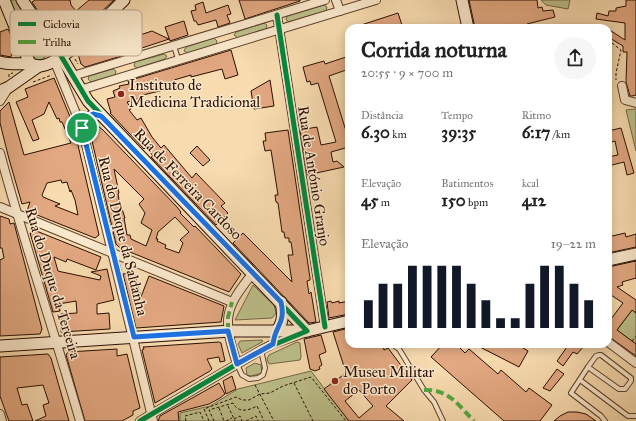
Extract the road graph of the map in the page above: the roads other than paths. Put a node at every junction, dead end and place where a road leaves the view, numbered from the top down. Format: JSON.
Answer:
{"nodes":[{"id":1,"x":4,"y":0,"type":"edge"},
{"id":2,"x":22,"y":0,"type":"edge"},
{"id":3,"x":124,"y":0,"type":"edge"},
{"id":4,"x":325,"y":0,"type":"edge"},
{"id":5,"x":336,"y":0,"type":"edge"},
{"id":6,"x":376,"y":0,"type":"edge"},
{"id":7,"x":462,"y":0,"type":"edge"},
{"id":8,"x":28,"y":10,"type":"edge"},
{"id":9,"x":113,"y":10,"type":"edge"},
{"id":10,"x":340,"y":11,"type":"junction"},
{"id":11,"x":10,"y":12,"type":"edge"},
{"id":12,"x":277,"y":15,"type":"junction"},
{"id":13,"x":467,"y":24,"type":"edge"},
{"id":14,"x":279,"y":29,"type":"junction"},
{"id":15,"x":226,"y":30,"type":"junction"},
{"id":16,"x":230,"y":43,"type":"junction"},
{"id":17,"x":174,"y":46,"type":"junction"},
{"id":18,"x":142,"y":55,"type":"edge"},
{"id":19,"x":31,"y":56,"type":"edge"},
{"id":20,"x":60,"y":56,"type":"edge"},
{"id":21,"x":140,"y":56,"type":"edge"},
{"id":22,"x":57,"y":58,"type":"junction"},
{"id":23,"x":178,"y":60,"type":"junction"},
{"id":24,"x":123,"y":61,"type":"junction"},
{"id":25,"x":34,"y":62,"type":"junction"},
{"id":26,"x":4,"y":63,"type":"edge"},
{"id":27,"x":127,"y":75,"type":"junction"},
{"id":28,"x":73,"y":76,"type":"junction"},
{"id":29,"x":622,"y":86,"type":"road end"},
{"id":30,"x":7,"y":88,"type":"edge"},
{"id":31,"x":80,"y":90,"type":"junction"},
{"id":32,"x":0,"y":101,"type":"edge"},
{"id":33,"x":636,"y":103,"type":"edge"},
{"id":34,"x":101,"y":116,"type":"junction"},
{"id":35,"x":82,"y":128,"type":"junction"},
{"id":36,"x":0,"y":153,"type":"edge"},
{"id":37,"x":0,"y":207,"type":"edge"},
{"id":38,"x":16,"y":213,"type":"junction"},
{"id":39,"x":112,"y":253,"type":"junction"},
{"id":40,"x":636,"y":254,"type":"edge"},
{"id":41,"x":612,"y":259,"type":"edge"},
{"id":42,"x":253,"y":273,"type":"junction"},
{"id":43,"x":232,"y":302,"type":"junction"},
{"id":44,"x":281,"y":302,"type":"junction"},
{"id":45,"x":345,"y":322,"type":"edge"},
{"id":46,"x":325,"y":327,"type":"junction"},
{"id":47,"x":277,"y":330,"type":"junction"},
{"id":48,"x":228,"y":331,"type":"junction"},
{"id":49,"x":307,"y":331,"type":"junction"},
{"id":50,"x":134,"y":337,"type":"junction"},
{"id":51,"x":57,"y":342,"type":"junction"},
{"id":52,"x":273,"y":344,"type":"junction"},
{"id":53,"x":612,"y":345,"type":"edge"},
{"id":54,"x":0,"y":346,"type":"edge"},
{"id":55,"x":398,"y":348,"type":"edge"},
{"id":56,"x":261,"y":350,"type":"junction"},
{"id":57,"x":237,"y":364,"type":"junction"},
{"id":58,"x":636,"y":364,"type":"edge"},
{"id":59,"x":588,"y":367,"type":"junction"},
{"id":60,"x":253,"y":379,"type":"junction"},
{"id":61,"x":580,"y":380,"type":"junction"},
{"id":62,"x":255,"y":385,"type":"road end"},
{"id":63,"x":0,"y":414,"type":"edge"},
{"id":64,"x":636,"y":416,"type":"edge"},
{"id":65,"x":152,"y":418,"type":"edge"},
{"id":66,"x":2,"y":421,"type":"edge"},
{"id":67,"x":80,"y":421,"type":"edge"},
{"id":68,"x":140,"y":421,"type":"edge"},
{"id":69,"x":443,"y":421,"type":"edge"},
{"id":70,"x":605,"y":421,"type":"edge"}],
"edges":[{"from":1,"to":11,"type":"main road"},
{"from":2,"to":8,"type":"main road","name":"Rua de Ferreira Cardoso"},
{"from":3,"to":9,"type":"main road"},
{"from":4,"to":12,"type":"street"},
{"from":5,"to":10,"type":"street"},
{"from":6,"to":10,"type":"street"},
{"from":7,"to":13,"type":"main road"},
{"from":10,"to":14,"type":"street"},
{"from":12,"to":14,"type":"street","name":"Rua de António Granjo"},
{"from":12,"to":15,"type":"street"},
{"from":14,"to":16,"type":"street"},
{"from":14,"to":46,"type":"street","name":"Rua de António Granjo"},
{"from":15,"to":16,"type":"street"},
{"from":15,"to":17,"type":"street"},
{"from":16,"to":23,"type":"street"},
{"from":17,"to":18,"type":"street"},
{"from":17,"to":23,"type":"lane"},
{"from":19,"to":25,"type":"main road"},
{"from":20,"to":22,"type":"main road"},
{"from":21,"to":24,"type":"street"},
{"from":22,"to":25,"type":"main road"},
{"from":22,"to":28,"type":"main road","name":"Rua de Ferreira Cardoso"},
{"from":22,"to":35,"type":"street","name":"Rua do Duque da Saldanha"},
{"from":23,"to":27,"type":"street"},
{"from":24,"to":27,"type":"street"},
{"from":24,"to":28,"type":"street"},
{"from":25,"to":26,"type":"main road"},
{"from":25,"to":30,"type":"main road"},
{"from":26,"to":30,"type":"main road"},
{"from":27,"to":31,"type":"street"},
{"from":28,"to":31,"type":"main road","name":"Rua de Ferreira Cardoso"},
{"from":29,"to":33,"type":"street"},
{"from":30,"to":32,"type":"street"},
{"from":31,"to":34,"type":"main road","name":"Rua de Ferreira Cardoso"},
{"from":34,"to":35,"type":"street"},
{"from":34,"to":42,"type":"main road","name":"Rua de Ferreira Cardoso"},
{"from":35,"to":39,"type":"street","name":"Rua do Duque da Saldanha"},
{"from":36,"to":38,"type":"street","name":"Rua do Duque da Terceira"},
{"from":37,"to":38,"type":"street"},
{"from":38,"to":39,"type":"street"},
{"from":38,"to":51,"type":"street","name":"Rua do Duque da Terceira"},
{"from":39,"to":43,"type":"street"},
{"from":39,"to":50,"type":"street","name":"Rua do Duque da Saldanha"},
{"from":40,"to":41,"type":"main road"},
{"from":42,"to":43,"type":"street"},
{"from":42,"to":44,"type":"main road","name":"Rua de Ferreira Cardoso"},
{"from":43,"to":48,"type":"street"},
{"from":44,"to":47,"type":"main road"},
{"from":44,"to":49,"type":"main road","name":"Rua de Ferreira Cardoso"},
{"from":45,"to":46,"type":"main road"},
{"from":46,"to":49,"type":"main road"},
{"from":47,"to":48,"type":"main road"},
{"from":47,"to":49,"type":"main road"},
{"from":47,"to":52,"type":"street"},
{"from":48,"to":50,"type":"main road"},
{"from":48,"to":57,"type":"street"},
{"from":49,"to":52,"type":"street"},
{"from":50,"to":51,"type":"main road"},
{"from":50,"to":65,"type":"street","name":"Rua do Duque da Saldanha"},
{"from":51,"to":54,"type":"main road"},
{"from":51,"to":67,"type":"street","name":"Rua do Duque da Terceira"},
{"from":52,"to":56,"type":"street"},
{"from":53,"to":58,"type":"street"},
{"from":55,"to":69,"type":"lane"},
{"from":56,"to":57,"type":"street"},
{"from":56,"to":60,"type":"lane"},
{"from":57,"to":60,"type":"lane"},
{"from":57,"to":65,"type":"street"},
{"from":59,"to":59,"type":"lane"},
{"from":59,"to":61,"type":"lane"},
{"from":60,"to":62,"type":"lane"},
{"from":61,"to":64,"type":"lane"},
{"from":61,"to":70,"type":"lane"},
{"from":63,"to":66,"type":"street"},
{"from":65,"to":68,"type":"street"}]}
